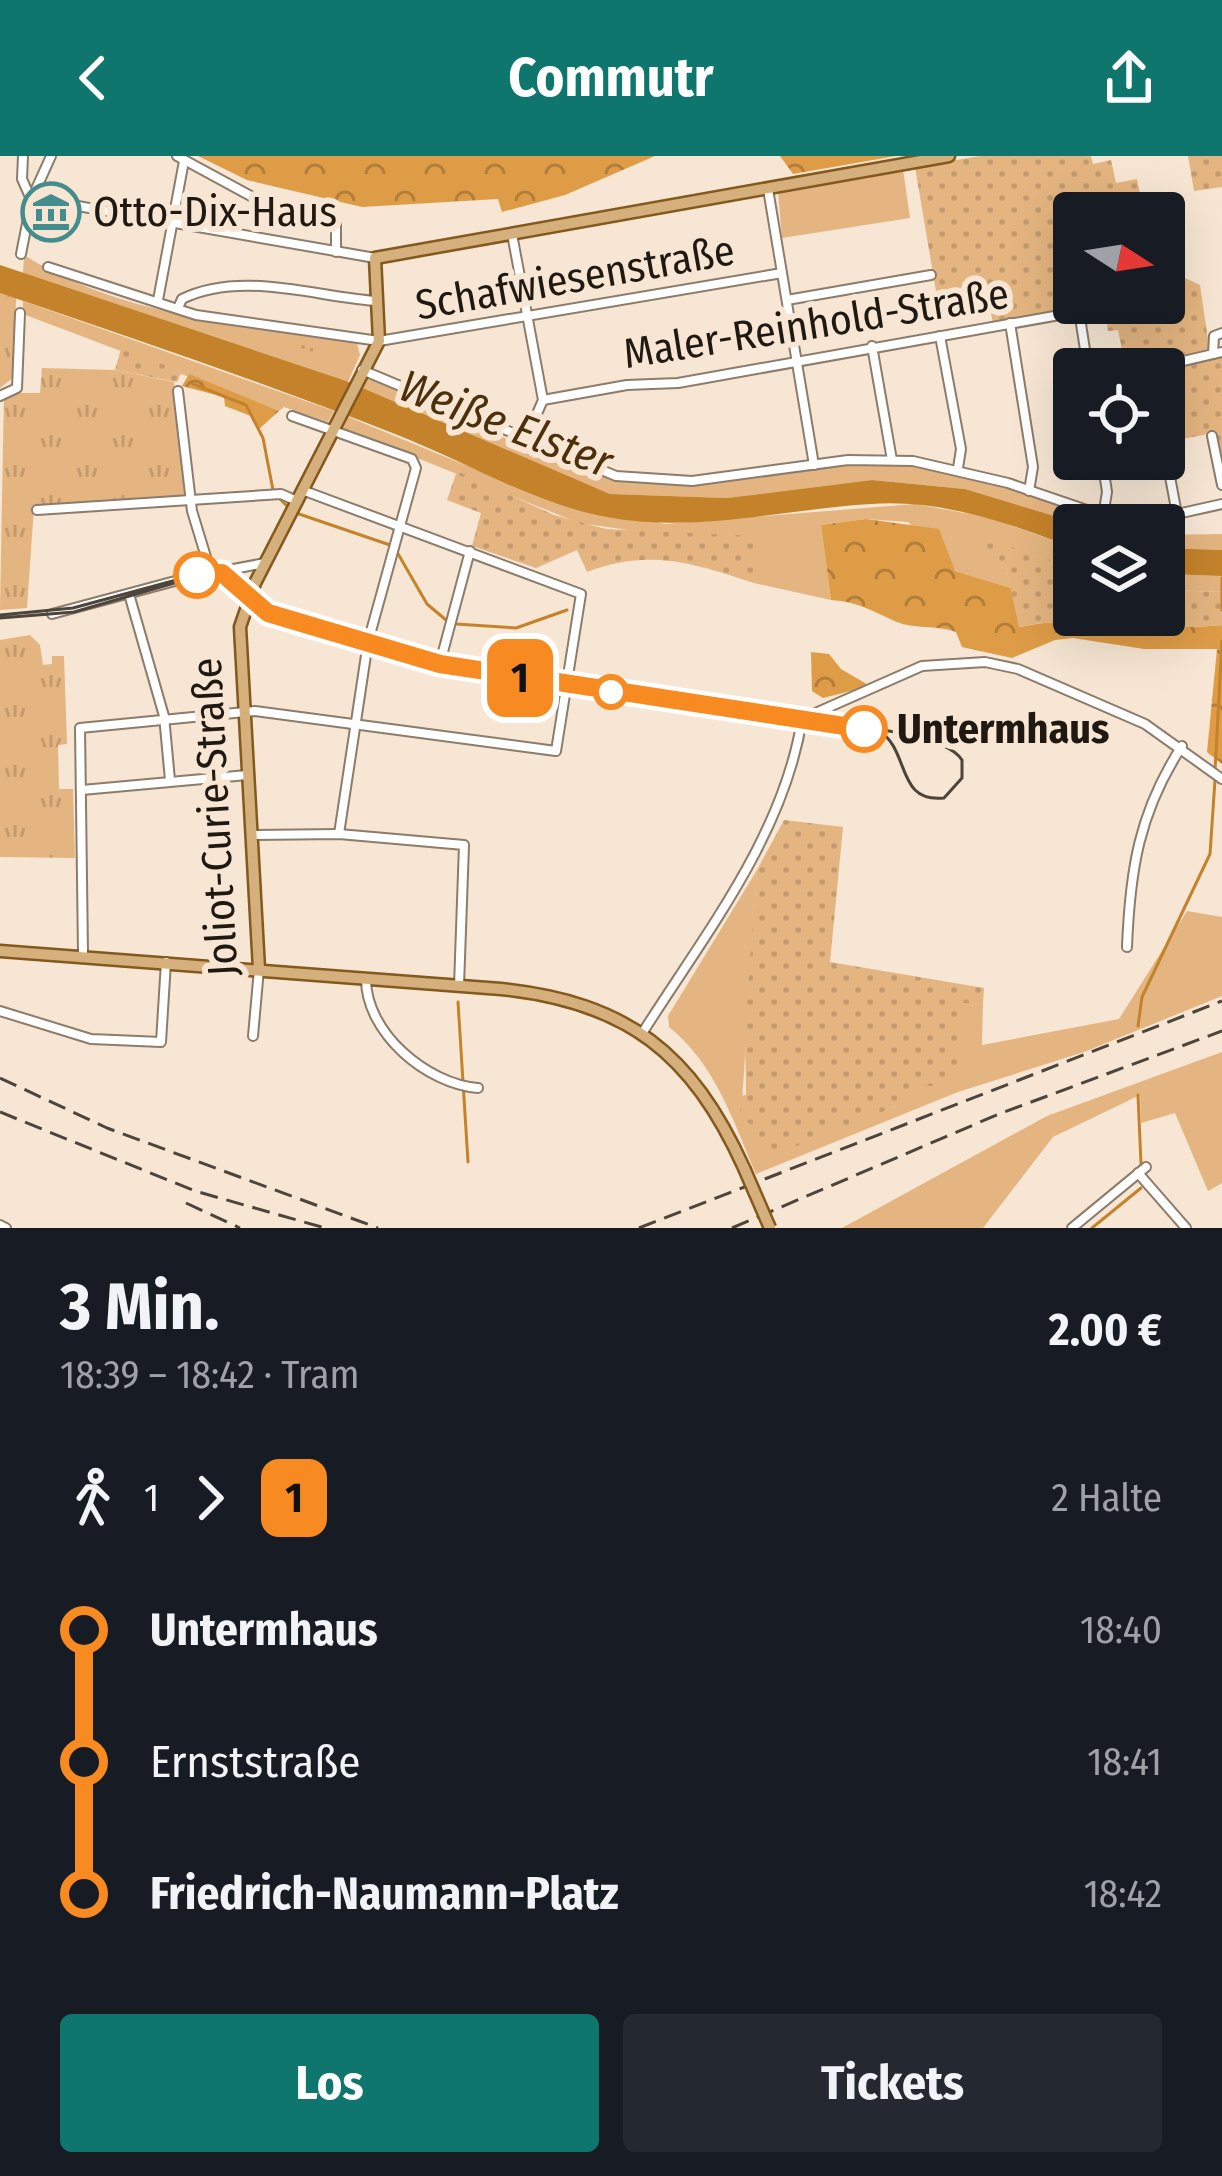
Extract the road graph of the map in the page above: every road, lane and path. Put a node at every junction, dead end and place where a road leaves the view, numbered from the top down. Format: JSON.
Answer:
{"nodes":[{"id":1,"x":23,"y":156,"type":"edge"},
{"id":2,"x":51,"y":156,"type":"edge"},
{"id":3,"x":949,"y":156,"type":"edge"},
{"id":4,"x":181,"y":159,"type":"edge"},
{"id":5,"x":767,"y":187,"type":"junction"},
{"id":6,"x":32,"y":198,"type":"junction"},
{"id":7,"x":169,"y":222,"type":"junction"},
{"id":8,"x":512,"y":234,"type":"junction"},
{"id":9,"x":336,"y":252,"type":"junction"},
{"id":10,"x":21,"y":254,"type":"dead end"},
{"id":11,"x":375,"y":258,"type":"junction"},
{"id":12,"x":48,"y":267,"type":"dead end"},
{"id":13,"x":782,"y":273,"type":"junction"},
{"id":14,"x":932,"y":274,"type":"dead end"},
{"id":15,"x":158,"y":300,"type":"junction"},
{"id":16,"x":787,"y":300,"type":"junction"},
{"id":17,"x":377,"y":301,"type":"junction"},
{"id":18,"x":178,"y":308,"type":"junction"},
{"id":19,"x":20,"y":313,"type":"dead end"},
{"id":20,"x":1053,"y":315,"type":"edge"},
{"id":21,"x":528,"y":318,"type":"junction"},
{"id":22,"x":1010,"y":323,"type":"junction"},
{"id":23,"x":1222,"y":333,"type":"edge"},
{"id":24,"x":940,"y":336,"type":"junction"},
{"id":25,"x":379,"y":341,"type":"junction"},
{"id":26,"x":872,"y":346,"type":"junction"},
{"id":27,"x":1218,"y":353,"type":"edge"},
{"id":28,"x":1185,"y":360,"type":"edge"},
{"id":29,"x":797,"y":362,"type":"junction"},
{"id":30,"x":360,"y":373,"type":"junction"},
{"id":31,"x":178,"y":391,"type":"dead end"},
{"id":32,"x":0,"y":396,"type":"edge"},
{"id":33,"x":543,"y":400,"type":"junction"},
{"id":34,"x":292,"y":416,"type":"dead end"},
{"id":35,"x":333,"y":428,"type":"junction"},
{"id":36,"x":1212,"y":436,"type":"dead end"},
{"id":37,"x":525,"y":441,"type":"junction"},
{"id":38,"x":892,"y":460,"type":"junction"},
{"id":39,"x":814,"y":465,"type":"junction"},
{"id":40,"x":958,"y":468,"type":"junction"},
{"id":41,"x":1222,"y":485,"type":"edge"},
{"id":42,"x":1029,"y":491,"type":"junction"},
{"id":43,"x":300,"y":496,"type":"junction"},
{"id":44,"x":190,"y":501,"type":"junction"},
{"id":45,"x":1067,"y":504,"type":"edge"},
{"id":46,"x":1222,"y":504,"type":"edge"},
{"id":47,"x":38,"y":510,"type":"dead end"},
{"id":48,"x":1185,"y":512,"type":"edge"},
{"id":49,"x":399,"y":526,"type":"junction"},
{"id":50,"x":470,"y":551,"type":"junction"},
{"id":51,"x":266,"y":563,"type":"junction"},
{"id":52,"x":209,"y":570,"type":"junction"},
{"id":53,"x":223,"y":572,"type":"junction"},
{"id":54,"x":129,"y":594,"type":"junction"},
{"id":55,"x":248,"y":597,"type":"junction"},
{"id":56,"x":52,"y":614,"type":"dead end"},
{"id":57,"x":368,"y":641,"type":"junction"},
{"id":58,"x":440,"y":663,"type":"junction"},
{"id":59,"x":567,"y":684,"type":"junction"},
{"id":60,"x":242,"y":711,"type":"junction"},
{"id":61,"x":164,"y":716,"type":"junction"},
{"id":62,"x":802,"y":719,"type":"junction"},
{"id":63,"x":356,"y":724,"type":"junction"},
{"id":64,"x":1182,"y":746,"type":"junction"},
{"id":65,"x":247,"y":776,"type":"junction"},
{"id":66,"x":1220,"y":777,"type":"edge"},
{"id":67,"x":170,"y":780,"type":"junction"},
{"id":68,"x":82,"y":790,"type":"junction"},
{"id":69,"x":339,"y":834,"type":"junction"},
{"id":70,"x":252,"y":835,"type":"junction"},
{"id":71,"x":1127,"y":947,"type":"dead end"},
{"id":72,"x":0,"y":951,"type":"edge"},
{"id":73,"x":83,"y":953,"type":"junction"},
{"id":74,"x":166,"y":960,"type":"junction"},
{"id":75,"x":259,"y":969,"type":"junction"},
{"id":76,"x":366,"y":979,"type":"junction"},
{"id":77,"x":459,"y":986,"type":"junction"},
{"id":78,"x":0,"y":1011,"type":"edge"},
{"id":79,"x":643,"y":1032,"type":"junction"},
{"id":80,"x":253,"y":1036,"type":"dead end"},
{"id":81,"x":468,"y":1087,"type":"dead end"},
{"id":82,"x":770,"y":1228,"type":"edge"},
{"id":83,"x":1072,"y":1228,"type":"edge"},
{"id":84,"x":1186,"y":1228,"type":"edge"}],
"edges":[{"from":1,"to":6,"type":"street"},
{"from":2,"to":6,"type":"street"},
{"from":3,"to":5,"type":"main road"},
{"from":4,"to":7,"type":"street"},
{"from":4,"to":9,"type":"street"},
{"from":5,"to":8,"type":"main road"},
{"from":5,"to":13,"type":"street"},
{"from":6,"to":7,"type":"street"},
{"from":6,"to":10,"type":"street"},
{"from":7,"to":9,"type":"street"},
{"from":7,"to":15,"type":"street"},
{"from":8,"to":11,"type":"main road"},
{"from":8,"to":21,"type":"street"},
{"from":9,"to":11,"type":"street"},
{"from":11,"to":17,"type":"main road"},
{"from":12,"to":15,"type":"street","name":"Schafwiesenstraße"},
{"from":13,"to":16,"type":"street"},
{"from":13,"to":21,"type":"street","name":"Schafwiesenstraße"},
{"from":14,"to":16,"type":"street"},
{"from":15,"to":18,"type":"street","name":"Schafwiesenstraße"},
{"from":16,"to":29,"type":"street"},
{"from":17,"to":18,"type":"street"},
{"from":17,"to":25,"type":"main road"},
{"from":18,"to":25,"type":"street","name":"Schafwiesenstraße"},
{"from":19,"to":32,"type":"street"},
{"from":20,"to":22,"type":"street","name":"Maler-Reinhold-Straße"},
{"from":21,"to":25,"type":"street","name":"Schafwiesenstraße"},
{"from":21,"to":33,"type":"street"},
{"from":22,"to":24,"type":"street","name":"Maler-Reinhold-Straße"},
{"from":22,"to":42,"type":"street"},
{"from":23,"to":27,"type":"street"},
{"from":24,"to":26,"type":"street","name":"Maler-Reinhold-Straße"},
{"from":24,"to":40,"type":"street"},
{"from":25,"to":30,"type":"main road"},
{"from":26,"to":29,"type":"street","name":"Maler-Reinhold-Straße"},
{"from":26,"to":38,"type":"street"},
{"from":27,"to":28,"type":"street"},
{"from":29,"to":33,"type":"street","name":"Maler-Reinhold-Straße"},
{"from":29,"to":39,"type":"street"},
{"from":30,"to":35,"type":"main road"},
{"from":30,"to":37,"type":"street"},
{"from":31,"to":44,"type":"street"},
{"from":33,"to":37,"type":"street"},
{"from":34,"to":35,"type":"street"},
{"from":35,"to":43,"type":"main road"},
{"from":35,"to":49,"type":"street"},
{"from":36,"to":41,"type":"street"},
{"from":37,"to":39,"type":"street"},
{"from":38,"to":39,"type":"street"},
{"from":38,"to":40,"type":"street"},
{"from":40,"to":42,"type":"street"},
{"from":42,"to":45,"type":"street"},
{"from":43,"to":44,"type":"street"},
{"from":43,"to":49,"type":"street"},
{"from":43,"to":51,"type":"main road"},
{"from":44,"to":47,"type":"street"},
{"from":44,"to":52,"type":"street"},
{"from":46,"to":48,"type":"street"},
{"from":49,"to":50,"type":"street"},
{"from":49,"to":57,"type":"street"},
{"from":50,"to":58,"type":"street"},
{"from":50,"to":59,"type":"street"},
{"from":51,"to":53,"type":"street"},
{"from":51,"to":55,"type":"main road"},
{"from":52,"to":53,"type":"street"},
{"from":52,"to":54,"type":"street"},
{"from":53,"to":55,"type":"street"},
{"from":54,"to":56,"type":"street"},
{"from":54,"to":61,"type":"street"},
{"from":55,"to":57,"type":"street"},
{"from":55,"to":60,"type":"main road","name":"Joliot-Curie-Straße"},
{"from":57,"to":58,"type":"street"},
{"from":57,"to":63,"type":"street"},
{"from":58,"to":59,"type":"street"},
{"from":59,"to":62,"type":"street"},
{"from":59,"to":63,"type":"street"},
{"from":60,"to":61,"type":"street"},
{"from":60,"to":63,"type":"street"},
{"from":60,"to":65,"type":"main road","name":"Joliot-Curie-Straße"},
{"from":61,"to":67,"type":"street"},
{"from":61,"to":68,"type":"street"},
{"from":62,"to":64,"type":"street"},
{"from":62,"to":79,"type":"street"},
{"from":63,"to":69,"type":"street"},
{"from":64,"to":66,"type":"street"},
{"from":64,"to":71,"type":"street"},
{"from":65,"to":67,"type":"street"},
{"from":65,"to":70,"type":"main road","name":"Joliot-Curie-Straße"},
{"from":67,"to":68,"type":"street"},
{"from":68,"to":73,"type":"street"},
{"from":69,"to":70,"type":"street"},
{"from":69,"to":77,"type":"street"},
{"from":70,"to":75,"type":"main road","name":"Joliot-Curie-Straße"},
{"from":72,"to":73,"type":"main road"},
{"from":73,"to":74,"type":"main road"},
{"from":74,"to":75,"type":"main road"},
{"from":74,"to":78,"type":"street"},
{"from":75,"to":76,"type":"main road"},
{"from":75,"to":80,"type":"street","name":"Joliot-Curie-Straße"},
{"from":76,"to":77,"type":"main road"},
{"from":76,"to":81,"type":"street"},
{"from":77,"to":79,"type":"main road"},
{"from":79,"to":82,"type":"main road","bridge":true},
{"from":83,"to":84,"type":"street"}]}
